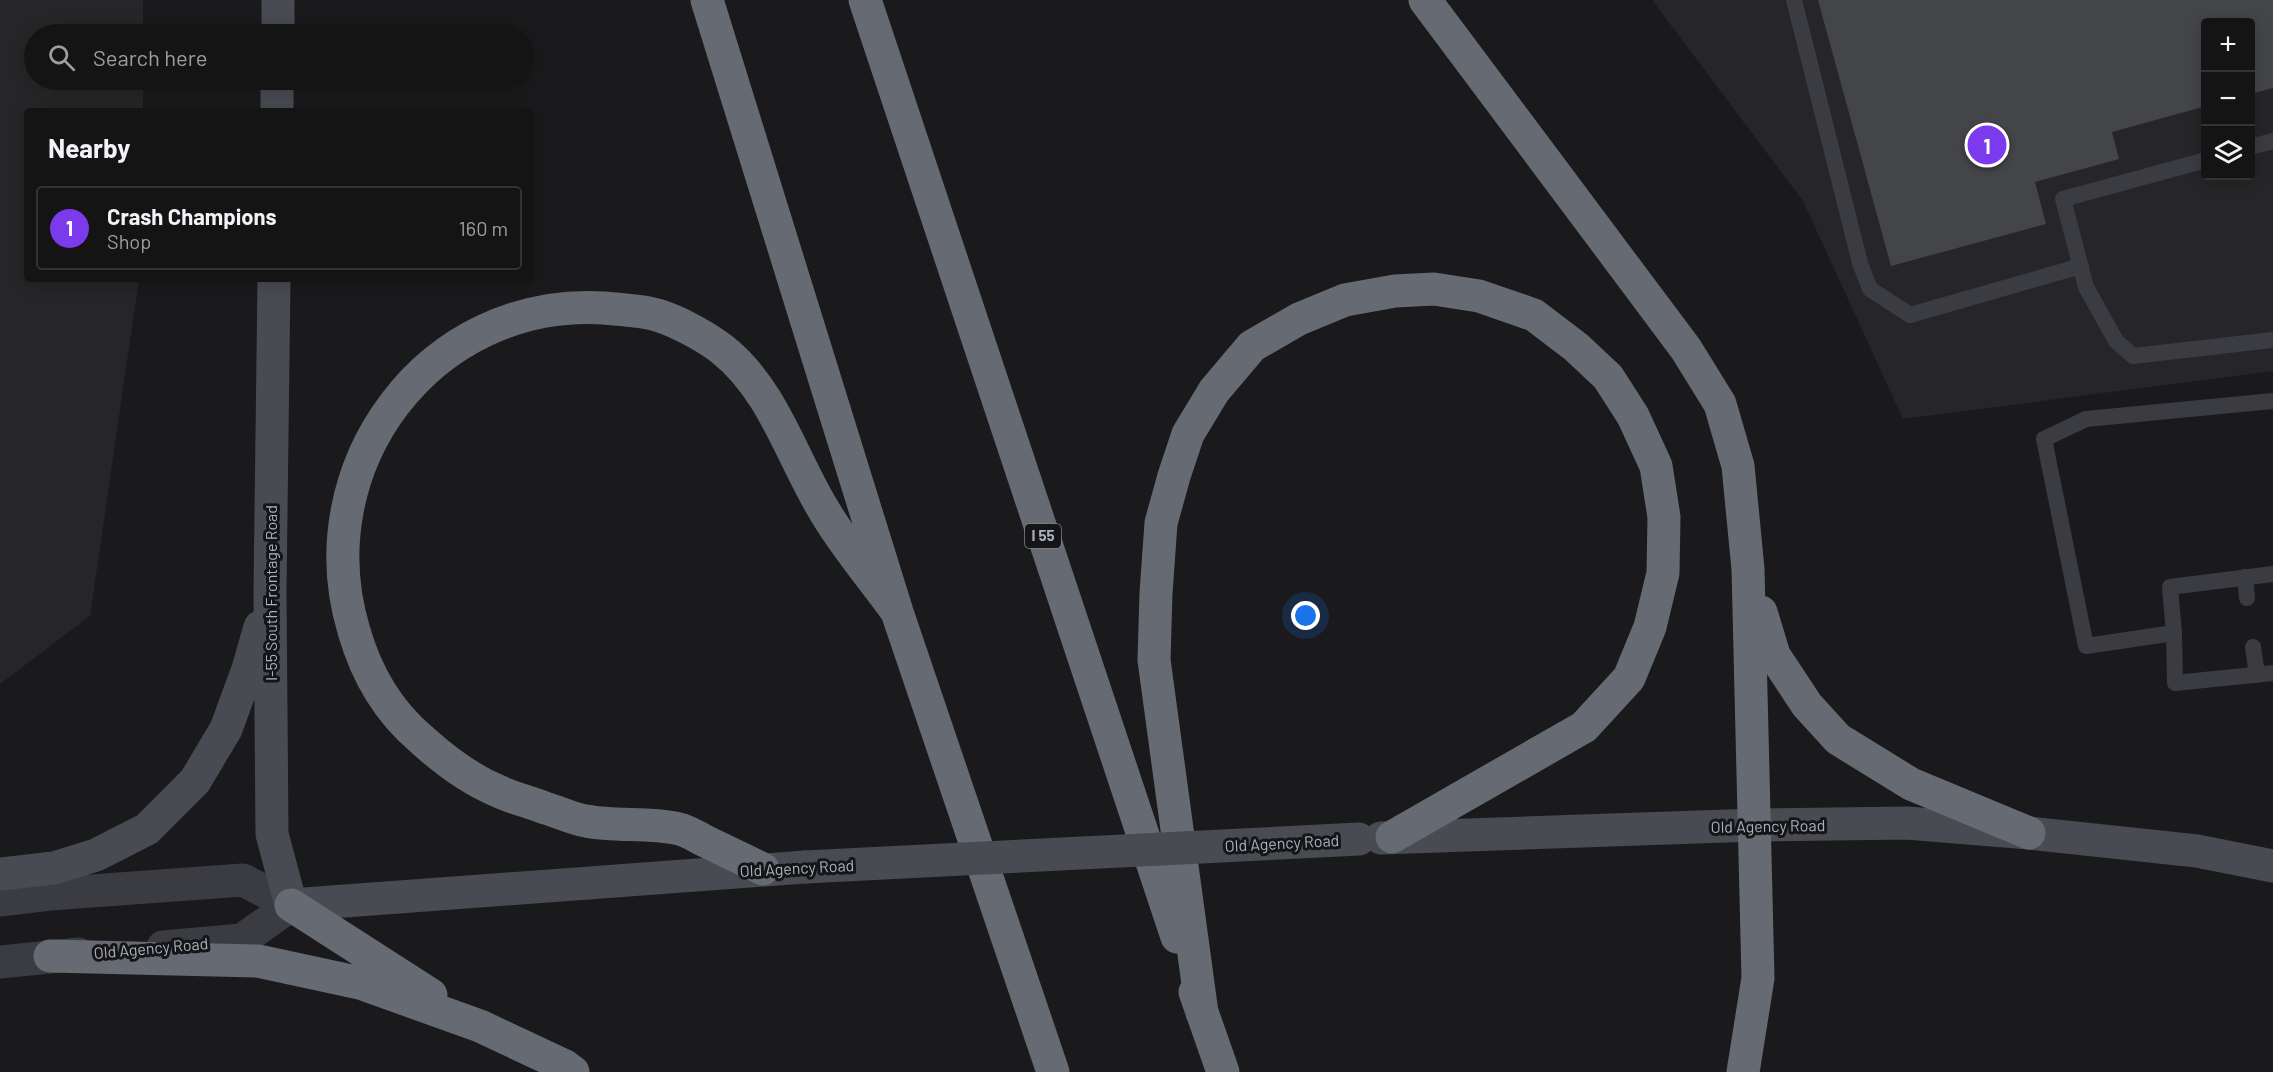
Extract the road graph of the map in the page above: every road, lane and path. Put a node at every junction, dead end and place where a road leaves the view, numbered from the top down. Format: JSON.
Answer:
{"nodes":[{"id":1,"x":278,"y":0,"type":"edge"},
{"id":2,"x":707,"y":0,"type":"edge"},
{"id":3,"x":864,"y":0,"type":"edge"},
{"id":4,"x":1425,"y":0,"type":"edge"},
{"id":5,"x":1794,"y":0,"type":"edge"},
{"id":6,"x":278,"y":24,"type":"edge"},
{"id":7,"x":277,"y":90,"type":"edge"},
{"id":8,"x":277,"y":108,"type":"edge"},
{"id":9,"x":2273,"y":141,"type":"edge"},
{"id":10,"x":2255,"y":146,"type":"edge"},
{"id":11,"x":2201,"y":161,"type":"edge"},
{"id":12,"x":2081,"y":266,"type":"junction"},
{"id":13,"x":274,"y":282,"type":"edge"},
{"id":14,"x":2273,"y":340,"type":"edge"},
{"id":15,"x":2273,"y":401,"type":"edge"},
{"id":16,"x":1748,"y":569,"type":"junction"},
{"id":17,"x":2273,"y":574,"type":"edge"},
{"id":18,"x":2245,"y":577,"type":"junction"},
{"id":19,"x":270,"y":591,"type":"junction"},
{"id":20,"x":2247,"y":598,"type":"dead end"},
{"id":21,"x":897,"y":612,"type":"junction"},
{"id":22,"x":2174,"y":633,"type":"junction"},
{"id":23,"x":2253,"y":647,"type":"dead end"},
{"id":24,"x":2265,"y":674,"type":"edge"},
{"id":25,"x":1756,"y":825,"type":"junction"},
{"id":26,"x":2029,"y":833,"type":"junction"},
{"id":27,"x":1392,"y":837,"type":"junction"},
{"id":28,"x":2273,"y":866,"type":"edge"},
{"id":29,"x":763,"y":869,"type":"junction"},
{"id":30,"x":0,"y":874,"type":"edge"},
{"id":31,"x":0,"y":900,"type":"edge"},
{"id":32,"x":291,"y":905,"type":"junction"},
{"id":33,"x":50,"y":956,"type":"junction"},
{"id":34,"x":0,"y":962,"type":"edge"},
{"id":35,"x":1202,"y":1013,"type":"junction"},
{"id":36,"x":480,"y":1026,"type":"junction"},
{"id":37,"x":573,"y":1072,"type":"edge"},
{"id":38,"x":1053,"y":1072,"type":"edge"},
{"id":39,"x":1223,"y":1072,"type":"edge"},
{"id":40,"x":1743,"y":1072,"type":"edge"}],
"edges":[{"from":1,"to":6,"type":"main road"},
{"from":2,"to":21,"type":"highway"},
{"from":3,"to":35,"type":"highway","number":"I 55"},
{"from":4,"to":16,"type":"highway"},
{"from":5,"to":12,"type":"lane"},
{"from":7,"to":8,"type":"main road"},
{"from":9,"to":10,"type":"lane"},
{"from":11,"to":12,"type":"lane"},
{"from":12,"to":14,"type":"lane"},
{"from":13,"to":19,"type":"main road","name":"I-55 South Frontage Road"},
{"from":15,"to":22,"type":"lane"},
{"from":16,"to":25,"type":"highway"},
{"from":16,"to":26,"type":"highway"},
{"from":17,"to":18,"type":"lane"},
{"from":18,"to":20,"type":"lane"},
{"from":18,"to":22,"type":"lane"},
{"from":19,"to":30,"type":"main road"},
{"from":19,"to":32,"type":"main road","name":"I-55 South Frontage Road"},
{"from":21,"to":29,"type":"highway"},
{"from":21,"to":38,"type":"highway"},
{"from":22,"to":24,"type":"lane"},
{"from":23,"to":24,"type":"lane"},
{"from":25,"to":26,"type":"main road","name":"Old Agency Road"},
{"from":25,"to":27,"type":"main road","name":"Old Agency Road"},
{"from":25,"to":40,"type":"highway"},
{"from":26,"to":28,"type":"main road","name":"Old Agency Road"},
{"from":27,"to":29,"type":"main road","name":"Old Agency Road","bridge":true},
{"from":27,"to":35,"type":"highway"},
{"from":29,"to":32,"type":"main road","name":"Old Agency Road"},
{"from":31,"to":32,"type":"street"},
{"from":32,"to":33,"type":"street","name":"Old Agency Road"},
{"from":32,"to":36,"type":"highway"},
{"from":33,"to":34,"type":"street","name":"Old Agency Road"},
{"from":33,"to":36,"type":"highway"},
{"from":35,"to":39,"type":"highway","number":"I 55"},
{"from":36,"to":37,"type":"highway"}]}
